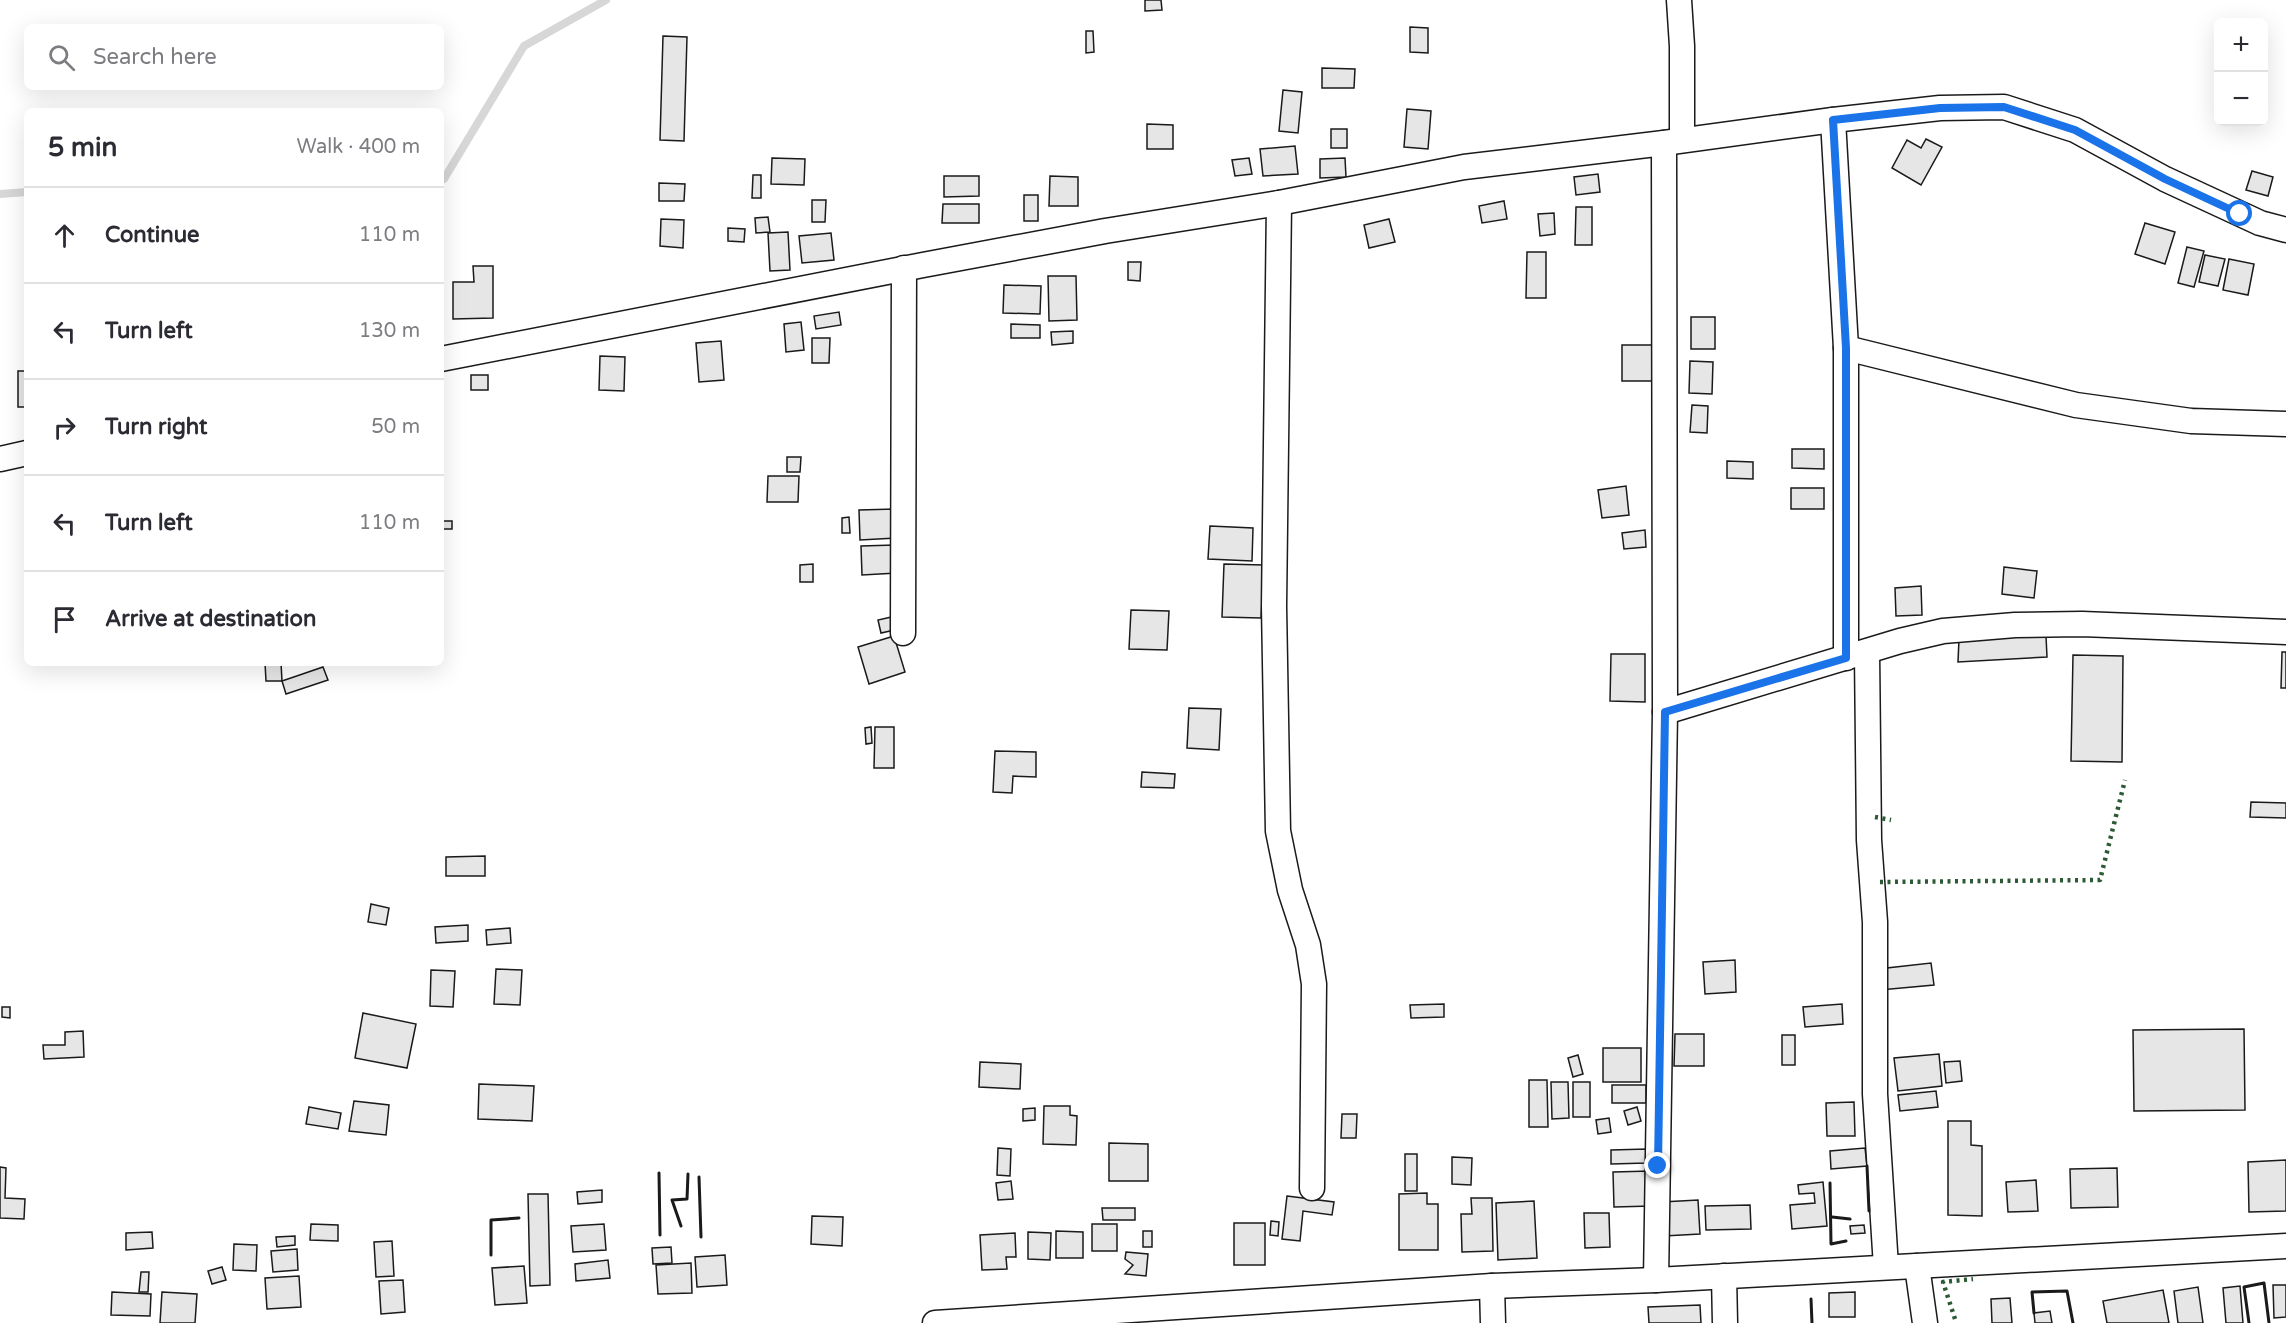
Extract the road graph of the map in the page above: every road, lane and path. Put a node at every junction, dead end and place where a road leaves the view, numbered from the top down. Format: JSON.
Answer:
{"nodes":[{"id":1,"x":1679,"y":0,"type":"edge"},
{"id":2,"x":1833,"y":120,"type":"junction"},
{"id":3,"x":1673,"y":142,"type":"junction"},
{"id":4,"x":1279,"y":203,"type":"junction"},
{"id":5,"x":2286,"y":230,"type":"edge"},
{"id":6,"x":904,"y":268,"type":"junction"},
{"id":7,"x":1846,"y":348,"type":"junction"},
{"id":8,"x":444,"y":358,"type":"edge"},
{"id":9,"x":2286,"y":424,"type":"edge"},
{"id":10,"x":24,"y":454,"type":"edge"},
{"id":11,"x":0,"y":459,"type":"edge"},
{"id":12,"x":2286,"y":632,"type":"edge"},
{"id":13,"x":903,"y":633,"type":"dead end"},
{"id":14,"x":1857,"y":655,"type":"junction"},
{"id":15,"x":1665,"y":712,"type":"junction"},
{"id":16,"x":1312,"y":1188,"type":"dead end"},
{"id":17,"x":2286,"y":1245,"type":"edge"},
{"id":18,"x":1917,"y":1266,"type":"junction"},
{"id":19,"x":1886,"y":1267,"type":"junction"},
{"id":20,"x":1724,"y":1276,"type":"junction"},
{"id":21,"x":1656,"y":1280,"type":"junction"},
{"id":22,"x":1492,"y":1286,"type":"junction"},
{"id":23,"x":1222,"y":1314,"type":"edge"},
{"id":24,"x":935,"y":1323,"type":"edge"},
{"id":25,"x":1493,"y":1323,"type":"edge"},
{"id":26,"x":1725,"y":1323,"type":"edge"},
{"id":27,"x":1925,"y":1323,"type":"edge"}],
"edges":[{"from":1,"to":3,"type":"street"},
{"from":2,"to":3,"type":"street"},
{"from":2,"to":5,"type":"street"},
{"from":2,"to":7,"type":"street"},
{"from":3,"to":4,"type":"street"},
{"from":3,"to":15,"type":"street"},
{"from":4,"to":6,"type":"street"},
{"from":4,"to":16,"type":"street"},
{"from":6,"to":8,"type":"street"},
{"from":6,"to":13,"type":"street"},
{"from":7,"to":9,"type":"street"},
{"from":7,"to":14,"type":"street"},
{"from":10,"to":11,"type":"street"},
{"from":12,"to":14,"type":"street"},
{"from":14,"to":15,"type":"street"},
{"from":14,"to":19,"type":"street"},
{"from":15,"to":21,"type":"street"},
{"from":17,"to":18,"type":"street"},
{"from":18,"to":19,"type":"street"},
{"from":18,"to":27,"type":"street"},
{"from":19,"to":20,"type":"street"},
{"from":20,"to":21,"type":"street"},
{"from":20,"to":26,"type":"street"},
{"from":21,"to":22,"type":"street"},
{"from":22,"to":23,"type":"street"},
{"from":22,"to":25,"type":"street"},
{"from":23,"to":24,"type":"street"}]}
